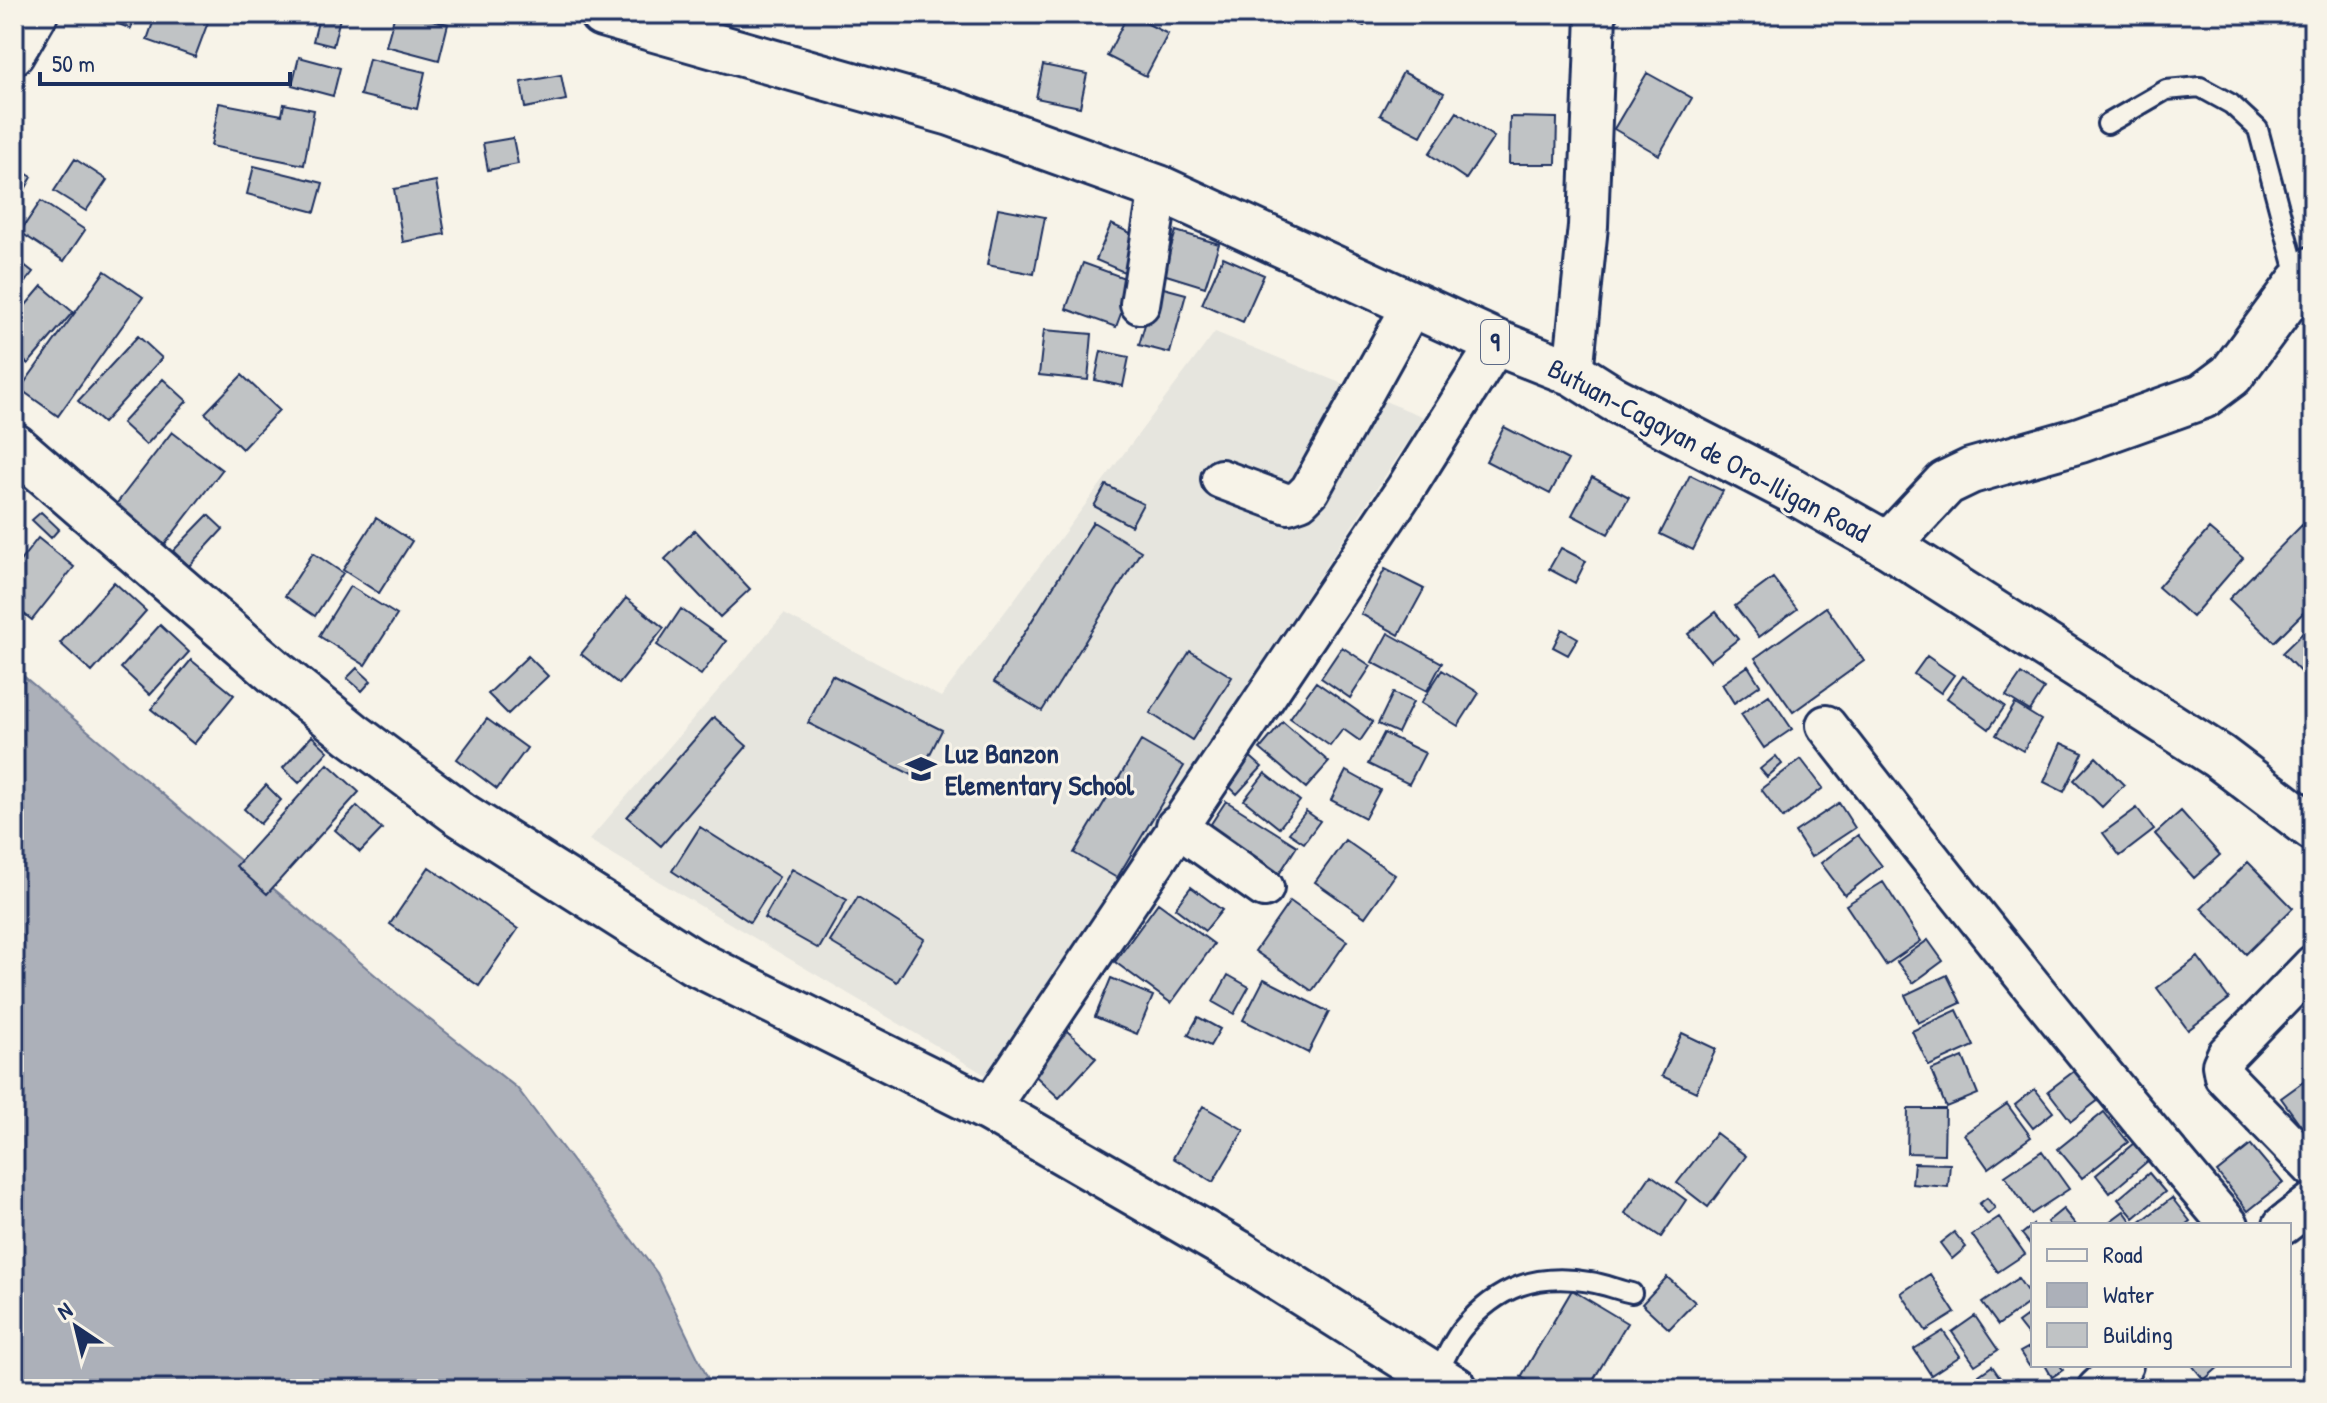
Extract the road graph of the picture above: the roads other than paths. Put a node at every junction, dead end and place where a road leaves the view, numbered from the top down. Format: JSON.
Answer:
{"nodes":[{"id":1,"x":38,"y":14,"type":"edge"},
{"id":2,"x":602,"y":14,"type":"edge"},
{"id":3,"x":1596,"y":14,"type":"edge"},
{"id":4,"x":14,"y":55,"type":"edge"},
{"id":5,"x":2107,"y":124,"type":"dead end"},
{"id":6,"x":1159,"y":188,"type":"junction"},
{"id":7,"x":2306,"y":276,"type":"edge"},
{"id":8,"x":1140,"y":304,"type":"dead end"},
{"id":9,"x":1413,"y":304,"type":"junction"},
{"id":10,"x":1497,"y":343,"type":"junction"},
{"id":11,"x":1573,"y":373,"type":"junction"},
{"id":12,"x":14,"y":446,"type":"edge"},
{"id":13,"x":1221,"y":479,"type":"dead end"},
{"id":14,"x":1888,"y":545,"type":"junction"},
{"id":15,"x":1826,"y":725,"type":"dead end"},
{"id":16,"x":1176,"y":826,"type":"junction"},
{"id":17,"x":2313,"y":828,"type":"edge"},
{"id":18,"x":1264,"y":888,"type":"dead end"},
{"id":19,"x":2313,"y":965,"type":"edge"},
{"id":20,"x":989,"y":1109,"type":"junction"},
{"id":21,"x":2313,"y":1168,"type":"edge"},
{"id":22,"x":2313,"y":1202,"type":"edge"},
{"id":23,"x":2227,"y":1223,"type":"edge"},
{"id":24,"x":2286,"y":1223,"type":"edge"},
{"id":25,"x":1632,"y":1293,"type":"dead end"},
{"id":26,"x":2121,"y":1367,"type":"edge"},
{"id":27,"x":1445,"y":1383,"type":"edge"},
{"id":28,"x":2097,"y":1389,"type":"edge"}],
"edges":[{"from":1,"to":4,"type":"street"},
{"from":2,"to":6,"type":"main road","name":"Butuan-Cagayan de Oro-Iligan Road","number":"9"},
{"from":3,"to":11,"type":"street"},
{"from":5,"to":7,"type":"lane"},
{"from":6,"to":8,"type":"street"},
{"from":6,"to":9,"type":"main road","name":"Butuan-Cagayan de Oro-Iligan Road","number":"9"},
{"from":7,"to":14,"type":"main road"},
{"from":9,"to":10,"type":"main road","name":"Butuan-Cagayan de Oro-Iligan Road","number":"9"},
{"from":9,"to":13,"type":"street"},
{"from":10,"to":11,"type":"main road","name":"Butuan-Cagayan de Oro-Iligan Road","number":"9"},
{"from":10,"to":16,"type":"street"},
{"from":11,"to":14,"type":"main road","name":"Butuan-Cagayan de Oro-Iligan Road","number":"9"},
{"from":12,"to":20,"type":"main road"},
{"from":14,"to":17,"type":"main road","name":"Butuan-Cagayan de Oro-Iligan Road","number":"9"},
{"from":15,"to":23,"type":"street"},
{"from":16,"to":18,"type":"street"},
{"from":16,"to":20,"type":"street"},
{"from":19,"to":21,"type":"street"},
{"from":20,"to":27,"type":"main road"},
{"from":22,"to":24,"type":"street"},
{"from":25,"to":27,"type":"lane"},
{"from":26,"to":28,"type":"street"}]}
